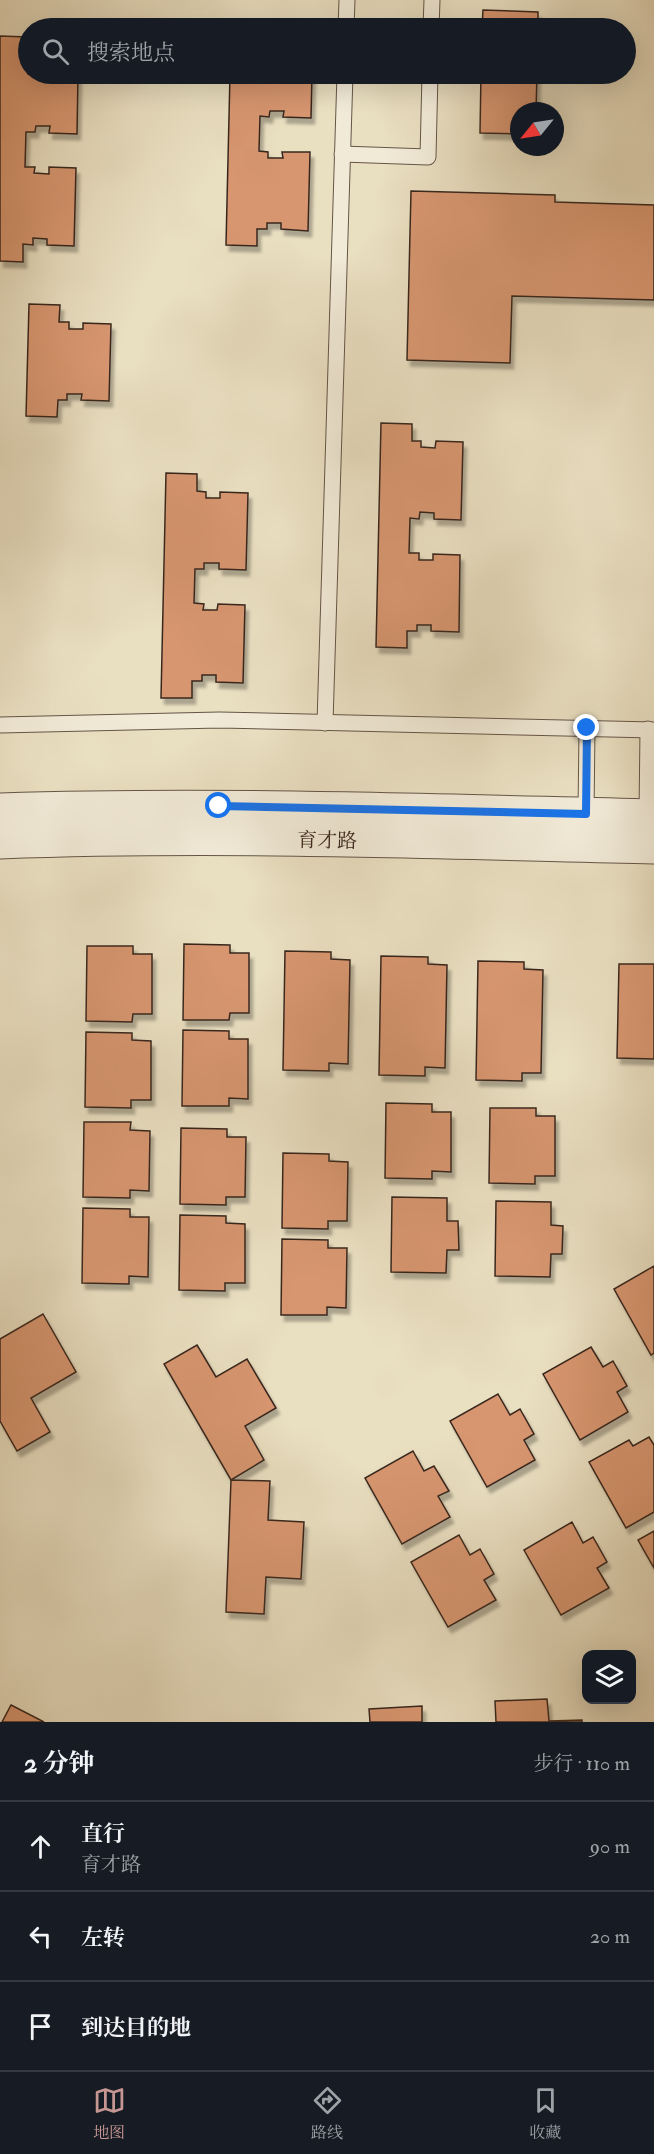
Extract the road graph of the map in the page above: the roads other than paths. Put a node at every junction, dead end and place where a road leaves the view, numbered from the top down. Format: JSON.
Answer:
{"nodes":[{"id":1,"x":347,"y":0,"type":"edge"},
{"id":2,"x":432,"y":0,"type":"edge"},
{"id":3,"x":346,"y":18,"type":"edge"},
{"id":4,"x":431,"y":18,"type":"edge"},
{"id":5,"x":345,"y":84,"type":"edge"},
{"id":6,"x":430,"y":84,"type":"edge"},
{"id":7,"x":342,"y":154,"type":"junction"},
{"id":8,"x":325,"y":723,"type":"junction"},
{"id":9,"x":0,"y":725,"type":"edge"},
{"id":10,"x":587,"y":728,"type":"junction"},
{"id":11,"x":651,"y":730,"type":"edge"},
{"id":12,"x":0,"y":810,"type":"edge"},
{"id":13,"x":586,"y":814,"type":"junction"},
{"id":14,"x":650,"y":816,"type":"edge"},
{"id":15,"x":0,"y":842,"type":"edge"},
{"id":16,"x":654,"y":847,"type":"edge"}],
"edges":[{"from":1,"to":3,"type":"lane"},
{"from":2,"to":4,"type":"lane"},
{"from":5,"to":7,"type":"lane"},
{"from":6,"to":7,"type":"lane"},
{"from":7,"to":8,"type":"lane"},
{"from":8,"to":9,"type":"lane"},
{"from":8,"to":10,"type":"lane"},
{"from":10,"to":11,"type":"lane"},
{"from":10,"to":13,"type":"lane"},
{"from":11,"to":14,"type":"lane"},
{"from":12,"to":13,"type":"street","name":"育才路"},
{"from":13,"to":14,"type":"street","name":"育才路"},
{"from":15,"to":16,"type":"street","name":"育才路"}]}
